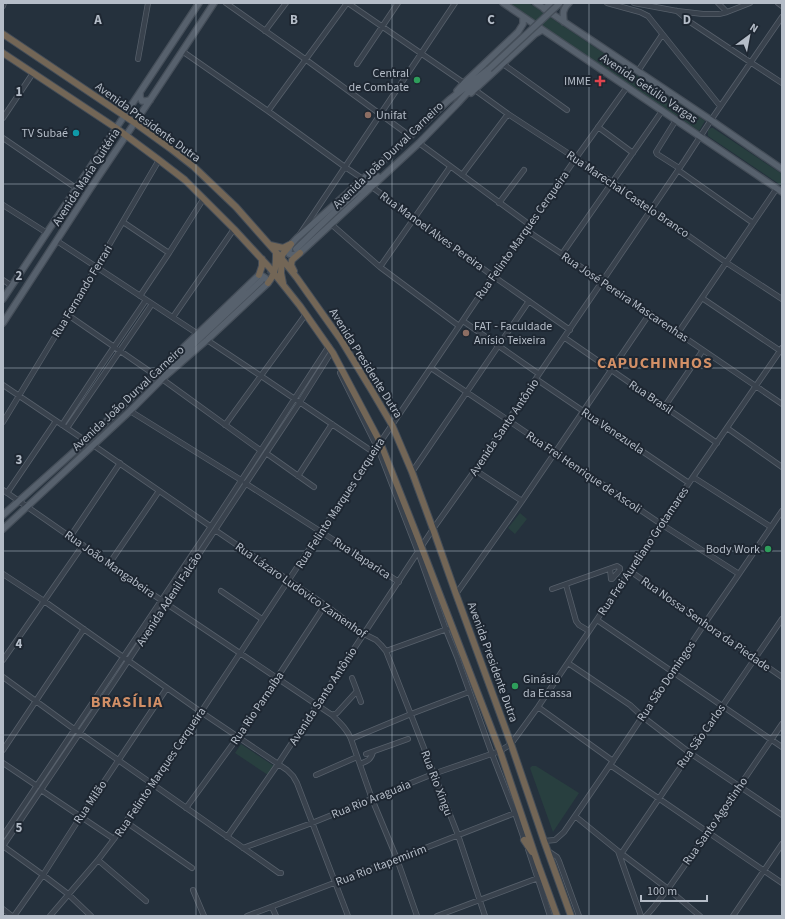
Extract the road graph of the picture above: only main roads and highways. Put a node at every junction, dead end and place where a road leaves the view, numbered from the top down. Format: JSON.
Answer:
{"nodes":[{"id":1,"x":199,"y":3,"type":"edge"},
{"id":2,"x":214,"y":3,"type":"edge"},
{"id":3,"x":503,"y":3,"type":"edge"},
{"id":4,"x":536,"y":3,"type":"edge"},
{"id":5,"x":552,"y":3,"type":"edge"},
{"id":6,"x":556,"y":3,"type":"edge"},
{"id":7,"x":565,"y":4,"type":"edge"},
{"id":8,"x":544,"y":9,"type":"junction"},
{"id":9,"x":523,"y":17,"type":"junction"},
{"id":10,"x":564,"y":22,"type":"junction"},
{"id":11,"x":542,"y":30,"type":"junction"},
{"id":12,"x":518,"y":32,"type":"junction"},
{"id":13,"x":3,"y":34,"type":"edge"},
{"id":14,"x":525,"y":43,"type":"junction"},
{"id":15,"x":3,"y":54,"type":"edge"},
{"id":16,"x":489,"y":69,"type":"junction"},
{"id":17,"x":140,"y":93,"type":"junction"},
{"id":18,"x":150,"y":100,"type":"junction"},
{"id":19,"x":449,"y":100,"type":"junction"},
{"id":20,"x":458,"y":103,"type":"junction"},
{"id":21,"x":124,"y":116,"type":"junction"},
{"id":22,"x":135,"y":123,"type":"junction"},
{"id":23,"x":116,"y":128,"type":"junction"},
{"id":24,"x":126,"y":136,"type":"junction"},
{"id":25,"x":379,"y":165,"type":"junction"},
{"id":26,"x":782,"y":168,"type":"edge"},
{"id":27,"x":387,"y":172,"type":"junction"},
{"id":28,"x":80,"y":183,"type":"junction"},
{"id":29,"x":90,"y":189,"type":"junction"},
{"id":30,"x":782,"y":192,"type":"edge"},
{"id":31,"x":357,"y":193,"type":"junction"},
{"id":32,"x":270,"y":245,"type":"junction"},
{"id":33,"x":295,"y":249,"type":"junction"},
{"id":34,"x":276,"y":253,"type":"junction"},
{"id":35,"x":282,"y":259,"type":"junction"},
{"id":36,"x":262,"y":260,"type":"junction"},
{"id":37,"x":274,"y":273,"type":"junction"},
{"id":38,"x":260,"y":278,"type":"junction"},
{"id":39,"x":297,"y":278,"type":"junction"},
{"id":40,"x":268,"y":283,"type":"junction"},
{"id":41,"x":284,"y":286,"type":"junction"},
{"id":42,"x":3,"y":299,"type":"edge"},
{"id":43,"x":3,"y":323,"type":"edge"},
{"id":44,"x":164,"y":372,"type":"junction"},
{"id":45,"x":155,"y":374,"type":"junction"},
{"id":46,"x":162,"y":379,"type":"junction"},
{"id":47,"x":3,"y":515,"type":"edge"},
{"id":48,"x":3,"y":529,"type":"edge"},
{"id":49,"x":524,"y":840,"type":"road end"},
{"id":50,"x":538,"y":864,"type":"junction"},
{"id":51,"x":566,"y":901,"type":"junction"},
{"id":52,"x":575,"y":904,"type":"road end"},
{"id":53,"x":557,"y":916,"type":"edge"},
{"id":54,"x":571,"y":916,"type":"edge"}],
"edges":[{"from":1,"to":17,"type":"main road","name":"Avenida Maria Quitéria"},
{"from":2,"to":18,"type":"main road","name":"Avenida Maria Quitéria"},
{"from":3,"to":9,"type":"main road","name":"Avenida Getúlio Vargas"},
{"from":4,"to":8,"type":"main road","name":"Avenida Getúlio Vargas"},
{"from":5,"to":8,"type":"main road"},
{"from":6,"to":7,"type":"main road"},
{"from":7,"to":10,"type":"main road"},
{"from":7,"to":16,"type":"main road","name":"Avenida João Durval Carneiro","bridge":true},
{"from":8,"to":10,"type":"main road","name":"Avenida Getúlio Vargas"},
{"from":9,"to":11,"type":"main road","name":"Avenida Getúlio Vargas"},
{"from":9,"to":12,"type":"main road"},
{"from":10,"to":26,"type":"main road","name":"Avenida Getúlio Vargas"},
{"from":11,"to":14,"type":"main road"},
{"from":11,"to":30,"type":"main road","name":"Avenida Getúlio Vargas"},
{"from":12,"to":14,"type":"main road"},
{"from":12,"to":19,"type":"main road"},
{"from":13,"to":21,"type":"highway","name":"Avenida Presidente Dutra"},
{"from":14,"to":20,"type":"main road"},
{"from":15,"to":23,"type":"highway","name":"Avenida Presidente Dutra"},
{"from":16,"to":19,"type":"main road","name":"Avenida João Durval Carneiro"},
{"from":16,"to":20,"type":"main road","name":"Avenida João Durval Carneiro"},
{"from":17,"to":18,"type":"main road"},
{"from":17,"to":21,"type":"main road","name":"Avenida Maria Quitéria"},
{"from":18,"to":22,"type":"main road","name":"Avenida Maria Quitéria"},
{"from":19,"to":25,"type":"main road","name":"Avenida João Durval Carneiro"},
{"from":20,"to":27,"type":"main road","name":"Avenida João Durval Carneiro"},
{"from":21,"to":22,"type":"highway","name":"Avenida Presidente Dutra"},
{"from":21,"to":23,"type":"main road","name":"Avenida Maria Quitéria"},
{"from":22,"to":24,"type":"main road","name":"Avenida Maria Quitéria"},
{"from":22,"to":32,"type":"highway","name":"Avenida Presidente Dutra"},
{"from":23,"to":24,"type":"highway","name":"Avenida Presidente Dutra"},
{"from":23,"to":28,"type":"main road","name":"Avenida Maria Quitéria"},
{"from":24,"to":29,"type":"main road","name":"Avenida Maria Quitéria"},
{"from":24,"to":36,"type":"highway","name":"Avenida Presidente Dutra"},
{"from":25,"to":31,"type":"main road"},
{"from":25,"to":33,"type":"main road","name":"Avenida João Durval Carneiro"},
{"from":27,"to":31,"type":"main road"},
{"from":27,"to":33,"type":"main road","name":"Avenida João Durval Carneiro"},
{"from":28,"to":29,"type":"main road"},
{"from":28,"to":42,"type":"main road","name":"Avenida Maria Quitéria"},
{"from":29,"to":43,"type":"main road","name":"Avenida Maria Quitéria"},
{"from":31,"to":33,"type":"main road"},
{"from":32,"to":33,"type":"highway"},
{"from":32,"to":34,"type":"highway","name":"Avenida Presidente Dutra"},
{"from":33,"to":35,"type":"highway"},
{"from":33,"to":39,"type":"highway"},
{"from":34,"to":35,"type":"highway","name":"Avenida Presidente Dutra"},
{"from":34,"to":37,"type":"highway"},
{"from":35,"to":39,"type":"highway","name":"Avenida Presidente Dutra"},
{"from":35,"to":41,"type":"highway"},
{"from":36,"to":37,"type":"highway","name":"Avenida Presidente Dutra"},
{"from":36,"to":38,"type":"highway"},
{"from":37,"to":40,"type":"highway"},
{"from":37,"to":41,"type":"highway","name":"Avenida Presidente Dutra"},
{"from":38,"to":40,"type":"main road"},
{"from":38,"to":44,"type":"main road"},
{"from":38,"to":45,"type":"main road","name":"Avenida João Durval Carneiro"},
{"from":39,"to":51,"type":"highway","name":"Avenida Presidente Dutra"},
{"from":40,"to":41,"type":"highway"},
{"from":40,"to":46,"type":"main road","name":"Avenida João Durval Carneiro"},
{"from":41,"to":50,"type":"highway","name":"Avenida Presidente Dutra"},
{"from":44,"to":45,"type":"main road"},
{"from":44,"to":46,"type":"main road"},
{"from":45,"to":47,"type":"main road","name":"Avenida João Durval Carneiro"},
{"from":46,"to":48,"type":"main road","name":"Avenida João Durval Carneiro"},
{"from":49,"to":50,"type":"highway"},
{"from":50,"to":53,"type":"highway","name":"Avenida Presidente Dutra"},
{"from":51,"to":52,"type":"highway"},
{"from":51,"to":54,"type":"highway","name":"Avenida Presidente Dutra"}]}
